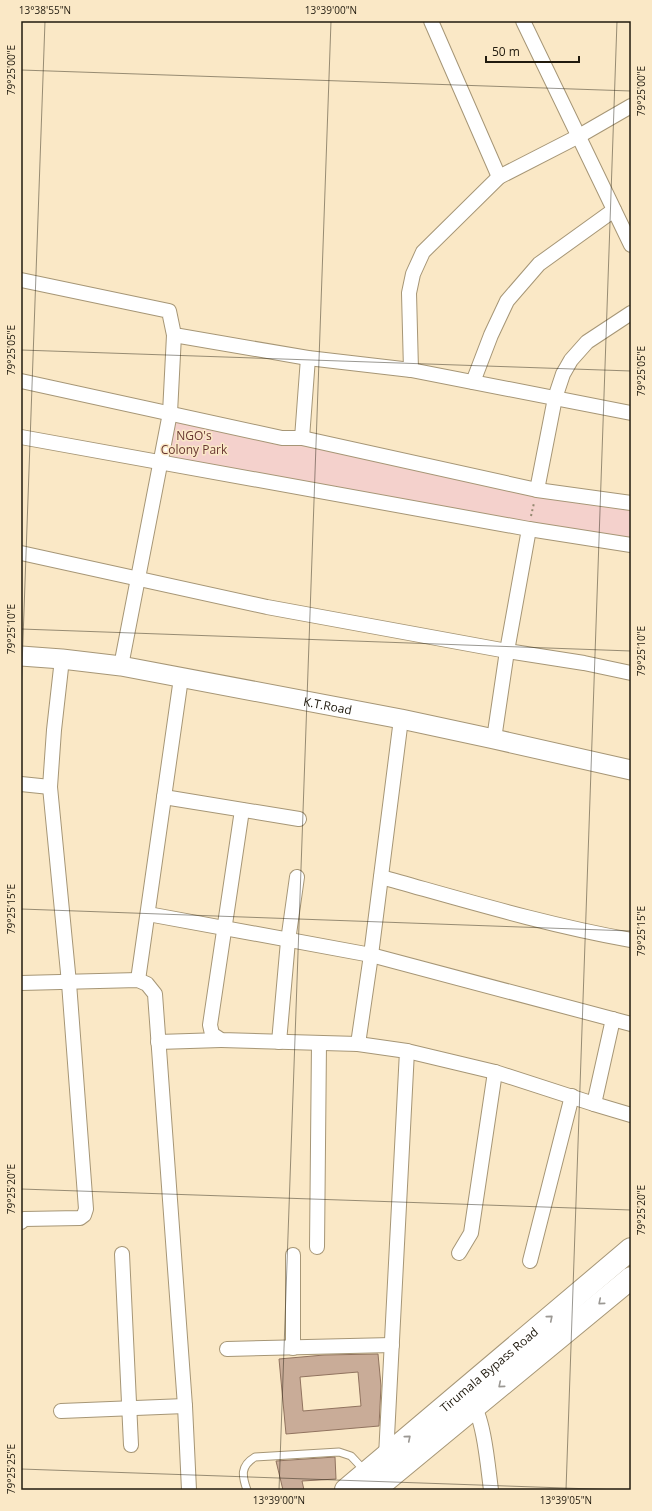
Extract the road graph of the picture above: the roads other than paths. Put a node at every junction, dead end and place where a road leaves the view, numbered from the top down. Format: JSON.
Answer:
{"nodes":[{"id":1,"x":431,"y":21,"type":"edge"},
{"id":2,"x":523,"y":21,"type":"edge"},
{"id":3,"x":631,"y":106,"type":"edge"},
{"id":4,"x":579,"y":136,"type":"junction"},
{"id":5,"x":499,"y":176,"type":"junction"},
{"id":6,"x":614,"y":210,"type":"junction"},
{"id":7,"x":631,"y":245,"type":"edge"},
{"id":8,"x":21,"y":280,"type":"edge"},
{"id":9,"x":631,"y":313,"type":"edge"},
{"id":10,"x":174,"y":335,"type":"junction"},
{"id":11,"x":308,"y":358,"type":"junction"},
{"id":12,"x":411,"y":370,"type":"junction"},
{"id":13,"x":21,"y":381,"type":"edge"},
{"id":14,"x":473,"y":382,"type":"junction"},
{"id":15,"x":555,"y":398,"type":"junction"},
{"id":16,"x":631,"y":413,"type":"edge"},
{"id":17,"x":170,"y":414,"type":"junction"},
{"id":18,"x":21,"y":437,"type":"edge"},
{"id":19,"x":302,"y":438,"type":"junction"},
{"id":20,"x":160,"y":462,"type":"junction"},
{"id":21,"x":536,"y":494,"type":"junction"},
{"id":22,"x":631,"y":503,"type":"edge"},
{"id":23,"x":530,"y":524,"type":"junction"},
{"id":24,"x":631,"y":545,"type":"edge"},
{"id":25,"x":21,"y":553,"type":"edge"},
{"id":26,"x":138,"y":579,"type":"junction"},
{"id":27,"x":506,"y":651,"type":"junction"},
{"id":28,"x":21,"y":656,"type":"edge"},
{"id":29,"x":62,"y":659,"type":"junction"},
{"id":30,"x":121,"y":666,"type":"junction"},
{"id":31,"x":631,"y":673,"type":"edge"},
{"id":32,"x":182,"y":678,"type":"junction"},
{"id":33,"x":401,"y":719,"type":"junction"},
{"id":34,"x":494,"y":739,"type":"junction"},
{"id":35,"x":631,"y":770,"type":"edge"},
{"id":36,"x":21,"y":784,"type":"edge"},
{"id":37,"x":50,"y":787,"type":"junction"},
{"id":38,"x":164,"y":797,"type":"junction"},
{"id":39,"x":242,"y":810,"type":"junction"},
{"id":40,"x":299,"y":819,"type":"dead end"},
{"id":41,"x":297,"y":877,"type":"dead end"},
{"id":42,"x":381,"y":878,"type":"junction"},
{"id":43,"x":148,"y":914,"type":"junction"},
{"id":44,"x":224,"y":929,"type":"junction"},
{"id":45,"x":288,"y":940,"type":"junction"},
{"id":46,"x":631,"y":940,"type":"edge"},
{"id":47,"x":371,"y":955,"type":"junction"},
{"id":48,"x":138,"y":980,"type":"junction"},
{"id":49,"x":21,"y":983,"type":"edge"},
{"id":50,"x":69,"y":983,"type":"junction"},
{"id":51,"x":613,"y":1019,"type":"junction"},
{"id":52,"x":631,"y":1024,"type":"edge"},
{"id":53,"x":221,"y":1040,"type":"junction"},
{"id":54,"x":158,"y":1042,"type":"junction"},
{"id":55,"x":279,"y":1042,"type":"junction"},
{"id":56,"x":319,"y":1043,"type":"junction"},
{"id":57,"x":358,"y":1044,"type":"junction"},
{"id":58,"x":407,"y":1052,"type":"junction"},
{"id":59,"x":495,"y":1072,"type":"junction"},
{"id":60,"x":572,"y":1096,"type":"junction"},
{"id":61,"x":594,"y":1104,"type":"junction"},
{"id":62,"x":631,"y":1115,"type":"edge"},
{"id":63,"x":21,"y":1222,"type":"edge"},
{"id":64,"x":317,"y":1247,"type":"dead end"},
{"id":65,"x":631,"y":1249,"type":"edge"},
{"id":66,"x":459,"y":1253,"type":"dead end"},
{"id":67,"x":122,"y":1254,"type":"dead end"},
{"id":68,"x":293,"y":1255,"type":"dead end"},
{"id":69,"x":530,"y":1261,"type":"dead end"},
{"id":70,"x":631,"y":1278,"type":"edge"},
{"id":71,"x":392,"y":1345,"type":"junction"},
{"id":72,"x":293,"y":1348,"type":"junction"},
{"id":73,"x":227,"y":1350,"type":"dead end"},
{"id":74,"x":469,"y":1399,"type":"junction"},
{"id":75,"x":185,"y":1406,"type":"junction"},
{"id":76,"x":129,"y":1408,"type":"junction"},
{"id":77,"x":61,"y":1411,"type":"dead end"},
{"id":78,"x":131,"y":1445,"type":"dead end"},
{"id":79,"x":386,"y":1456,"type":"junction"},
{"id":80,"x":370,"y":1481,"type":"edge"},
{"id":81,"x":189,"y":1490,"type":"edge"},
{"id":82,"x":247,"y":1490,"type":"edge"},
{"id":83,"x":346,"y":1490,"type":"edge"},
{"id":84,"x":491,"y":1490,"type":"edge"}],
"edges":[{"from":1,"to":5,"type":"street"},
{"from":2,"to":4,"type":"street"},
{"from":3,"to":4,"type":"street"},
{"from":4,"to":5,"type":"street"},
{"from":4,"to":6,"type":"street"},
{"from":5,"to":12,"type":"street"},
{"from":6,"to":7,"type":"street"},
{"from":6,"to":14,"type":"street"},
{"from":8,"to":10,"type":"street"},
{"from":9,"to":15,"type":"street"},
{"from":10,"to":11,"type":"street"},
{"from":10,"to":17,"type":"street"},
{"from":11,"to":12,"type":"street"},
{"from":11,"to":19,"type":"street"},
{"from":12,"to":14,"type":"street"},
{"from":13,"to":17,"type":"street"},
{"from":14,"to":15,"type":"street"},
{"from":15,"to":16,"type":"street"},
{"from":15,"to":21,"type":"street"},
{"from":17,"to":19,"type":"street"},
{"from":17,"to":20,"type":"street"},
{"from":18,"to":20,"type":"street"},
{"from":19,"to":21,"type":"street"},
{"from":20,"to":23,"type":"street"},
{"from":20,"to":26,"type":"street"},
{"from":21,"to":22,"type":"street"},
{"from":23,"to":24,"type":"street"},
{"from":23,"to":27,"type":"street"},
{"from":25,"to":26,"type":"street"},
{"from":26,"to":27,"type":"street"},
{"from":26,"to":30,"type":"street"},
{"from":27,"to":31,"type":"street"},
{"from":27,"to":34,"type":"street"},
{"from":28,"to":29,"type":"main road","name":"K.T.Road"},
{"from":29,"to":30,"type":"main road","name":"K.T.Road"},
{"from":29,"to":37,"type":"street"},
{"from":30,"to":32,"type":"main road","name":"K.T.Road"},
{"from":32,"to":33,"type":"main road","name":"K.T.Road"},
{"from":32,"to":38,"type":"street"},
{"from":33,"to":34,"type":"main road","name":"K.T.Road"},
{"from":33,"to":42,"type":"street"},
{"from":34,"to":35,"type":"main road","name":"K.T.Road"},
{"from":36,"to":37,"type":"street"},
{"from":37,"to":50,"type":"street"},
{"from":38,"to":39,"type":"street"},
{"from":38,"to":43,"type":"street"},
{"from":39,"to":40,"type":"street"},
{"from":39,"to":44,"type":"street"},
{"from":41,"to":45,"type":"street"},
{"from":42,"to":46,"type":"street"},
{"from":42,"to":47,"type":"street"},
{"from":43,"to":44,"type":"street"},
{"from":43,"to":48,"type":"street"},
{"from":44,"to":45,"type":"street"},
{"from":44,"to":53,"type":"street"},
{"from":45,"to":47,"type":"street"},
{"from":45,"to":55,"type":"street"},
{"from":47,"to":51,"type":"street"},
{"from":47,"to":57,"type":"street"},
{"from":48,"to":50,"type":"street"},
{"from":48,"to":54,"type":"street"},
{"from":49,"to":50,"type":"street"},
{"from":50,"to":63,"type":"street"},
{"from":51,"to":52,"type":"street"},
{"from":51,"to":61,"type":"street"},
{"from":53,"to":54,"type":"street"},
{"from":53,"to":55,"type":"street"},
{"from":54,"to":75,"type":"street"},
{"from":55,"to":56,"type":"street"},
{"from":56,"to":57,"type":"street"},
{"from":56,"to":64,"type":"street"},
{"from":57,"to":58,"type":"street"},
{"from":58,"to":59,"type":"street"},
{"from":58,"to":71,"type":"street"},
{"from":59,"to":60,"type":"street"},
{"from":59,"to":66,"type":"street"},
{"from":60,"to":61,"type":"street"},
{"from":60,"to":69,"type":"street"},
{"from":61,"to":62,"type":"street"},
{"from":74,"to":65,"type":"main road","name":"Tirumala Bypass Road","one_way":true},
{"from":67,"to":76,"type":"street"},
{"from":68,"to":72,"type":"street"},
{"from":70,"to":74,"type":"main road","name":"Tirumala Bypass Road","one_way":true},
{"from":71,"to":72,"type":"street"},
{"from":71,"to":79,"type":"street"},
{"from":72,"to":73,"type":"street"},
{"from":79,"to":74,"type":"main road","name":"Tirumala Bypass Road","one_way":true},
{"from":74,"to":80,"type":"main road","name":"Tirumala Bypass Road"},
{"from":74,"to":84,"type":"street"},
{"from":75,"to":76,"type":"street"},
{"from":75,"to":81,"type":"street"},
{"from":76,"to":77,"type":"street"},
{"from":76,"to":78,"type":"street"},
{"from":79,"to":80,"type":"main road","name":"Tirumala Bypass Road"},
{"from":80,"to":82,"type":"lane"},
{"from":80,"to":83,"type":"main road","name":"Tirumala Bypass Road"}]}
